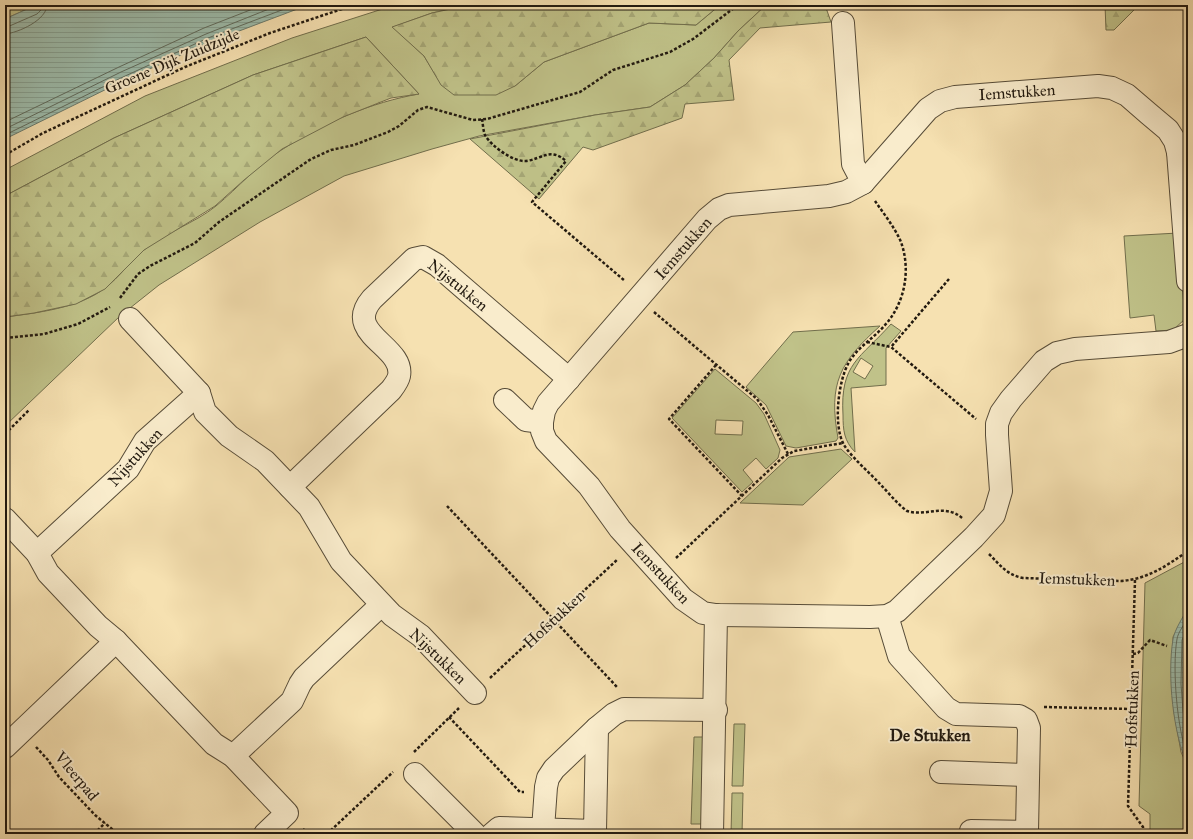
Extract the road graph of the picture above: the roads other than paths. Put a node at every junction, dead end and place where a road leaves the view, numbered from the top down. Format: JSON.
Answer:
{"nodes":[{"id":1,"x":843,"y":23,"type":"dead end"},
{"id":2,"x":1183,"y":152,"type":"edge"},
{"id":3,"x":863,"y":183,"type":"junction"},
{"id":4,"x":1188,"y":281,"type":"edge"},
{"id":5,"x":130,"y":319,"type":"dead end"},
{"id":6,"x":1188,"y":335,"type":"edge"},
{"id":7,"x":569,"y":379,"type":"junction"},
{"id":8,"x":199,"y":393,"type":"junction"},
{"id":9,"x":505,"y":400,"type":"dead end"},
{"id":10,"x":542,"y":422,"type":"junction"},
{"id":11,"x":290,"y":486,"type":"junction"},
{"id":12,"x":5,"y":519,"type":"edge"},
{"id":13,"x":37,"y":553,"type":"junction"},
{"id":14,"x":381,"y":605,"type":"junction"},
{"id":15,"x":716,"y":615,"type":"junction"},
{"id":16,"x":887,"y":616,"type":"junction"},
{"id":17,"x":116,"y":641,"type":"junction"},
{"id":18,"x":475,"y":693,"type":"road end"},
{"id":19,"x":716,"y":710,"type":"junction"},
{"id":20,"x":597,"y":728,"type":"junction"},
{"id":21,"x":5,"y":746,"type":"edge"},
{"id":22,"x":233,"y":756,"type":"junction"},
{"id":23,"x":942,"y":772,"type":"dead end"},
{"id":24,"x":415,"y":774,"type":"dead end"},
{"id":25,"x":1028,"y":775,"type":"junction"},
{"id":26,"x":543,"y":829,"type":"junction"},
{"id":27,"x":971,"y":831,"type":"dead end"},
{"id":28,"x":265,"y":834,"type":"edge"},
{"id":29,"x":475,"y":834,"type":"edge"},
{"id":30,"x":492,"y":834,"type":"edge"},
{"id":31,"x":712,"y":834,"type":"edge"}],
"edges":[{"from":1,"to":3,"type":"street"},
{"from":2,"to":3,"type":"street","name":"Iemstukken"},
{"from":2,"to":4,"type":"street","name":"Iemstukken"},
{"from":3,"to":7,"type":"street","name":"Iemstukken"},
{"from":5,"to":8,"type":"street","name":"Nijstukken"},
{"from":6,"to":16,"type":"street"},
{"from":7,"to":10,"type":"street","name":"Iemstukken"},
{"from":7,"to":11,"type":"street","name":"Nijstukken"},
{"from":8,"to":11,"type":"street","name":"Nijstukken"},
{"from":8,"to":13,"type":"street","name":"Nijstukken"},
{"from":9,"to":10,"type":"street"},
{"from":10,"to":15,"type":"street","name":"Iemstukken"},
{"from":11,"to":14,"type":"street","name":"Nijstukken"},
{"from":12,"to":13,"type":"street"},
{"from":13,"to":17,"type":"street"},
{"from":14,"to":18,"type":"street","name":"Nijstukken"},
{"from":14,"to":22,"type":"street"},
{"from":15,"to":16,"type":"street","name":"Iemstukken"},
{"from":15,"to":19,"type":"street"},
{"from":16,"to":25,"type":"street"},
{"from":17,"to":21,"type":"street"},
{"from":17,"to":22,"type":"street"},
{"from":19,"to":20,"type":"street"},
{"from":19,"to":31,"type":"street"},
{"from":20,"to":26,"type":"street"},
{"from":20,"to":26,"type":"street"},
{"from":22,"to":28,"type":"street"},
{"from":23,"to":25,"type":"street"},
{"from":24,"to":29,"type":"street"},
{"from":25,"to":27,"type":"street"},
{"from":26,"to":30,"type":"street"}]}
